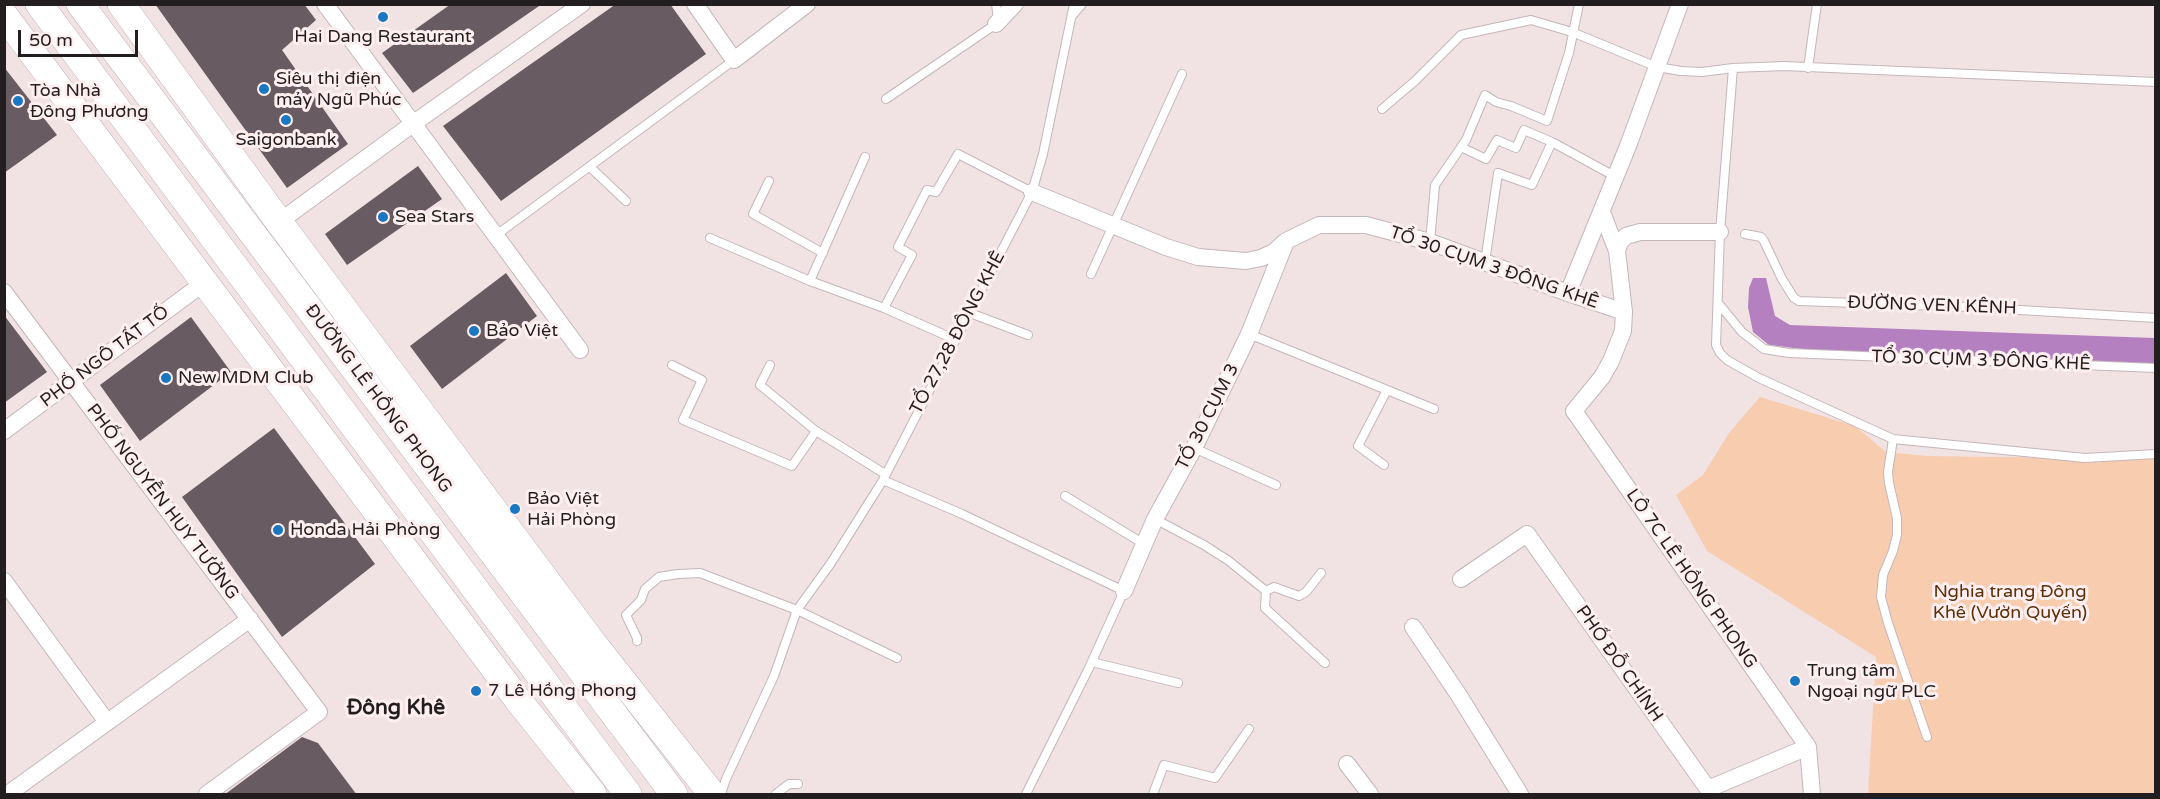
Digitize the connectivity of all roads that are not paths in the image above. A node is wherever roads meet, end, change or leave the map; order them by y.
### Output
1 (39, 4) edge
2 (80, 4) edge
3 (121, 4) edge
4 (325, 4) edge
5 (582, 4) edge
6 (695, 4) edge
7 (807, 4) edge
8 (996, 4) edge
9 (1015, 4) edge
10 (1074, 4) edge
11 (1082, 4) edge
12 (1580, 4) edge
13 (1680, 4) edge
14 (1817, 4) edge
15 (4, 15) edge
16 (1070, 19) junction
17 (996, 24) junction
18 (1572, 32) junction
19 (734, 60) junction
20 (1657, 67) junction
21 (1733, 68) junction
22 (1808, 68) junction
23 (1182, 74) dead end
24 (2156, 82) edge
25 (886, 99) dead end
26 (1382, 109) dead end
27 (414, 123) junction
28 (1552, 142) junction
29 (1461, 147) junction
30 (865, 158) dead end
31 (590, 167) junction
32 (1616, 177) junction
33 (769, 181) dead end
34 (1032, 192) junction
35 (626, 201) dead end
36 (1602, 212) junction
37 (279, 222) junction
38 (1113, 226) junction
39 (1720, 232) junction
40 (1746, 234) dead end
41 (495, 236) junction
42 (710, 238) dead end
43 (1286, 241) junction
44 (1430, 242) junction
45 (1617, 251) junction
46 (823, 253) junction
47 (1485, 262) junction
48 (1091, 274) dead end
49 (810, 281) junction
50 (205, 282) junction
51 (4, 292) edge
52 (1568, 293) junction
53 (1718, 303) junction
54 (884, 308) junction
55 (1624, 312) junction
56 (970, 313) junction
57 (2156, 318) edge
58 (1249, 334) junction
59 (1028, 335) dead end
60 (954, 339) junction
61 (580, 350) dead end
62 (672, 365) dead end
63 (770, 365) dead end
64 (2156, 368) edge
65 (72, 382) junction
66 (1387, 390) junction
67 (1434, 409) dead end
68 (4, 431) edge
69 (816, 431) junction
70 (1893, 439) junction
71 (1194, 448) junction
72 (2156, 454) edge
73 (1384, 465) dead end
74 (884, 477) junction
75 (1276, 485) dead end
76 (1065, 496) dead end
77 (1155, 519) junction
78 (1144, 544) junction
79 (1321, 573) dead end
80 (1461, 579) dead end
81 (4, 581) edge
82 (1124, 591) junction
83 (1266, 591) junction
84 (797, 610) junction
85 (250, 619) junction
86 (1413, 627) dead end
87 (637, 641) dead end
88 (897, 658) dead end
89 (1092, 662) junction
90 (1325, 663) dead end
91 (1178, 682) dead end
92 (107, 722) junction
93 (1249, 729) dead end
94 (1927, 737) dead end
95 (1808, 747) junction
96 (1347, 764) dead end
97 (798, 784) dead end
98 (4, 787) edge
99 (1708, 792) edge
100 (9, 794) edge
101 (207, 795) edge
102 (593, 795) edge
103 (628, 795) edge
104 (674, 795) edge
105 (712, 795) edge
106 (721, 795) edge
107 (776, 795) edge
108 (1026, 795) edge
109 (1153, 795) edge
110 (1370, 795) edge
111 (1520, 795) edge
112 (1812, 795) edge

1 - 103 main road, ĐƯỜNG LÊ HỒNG PHONG
2 - 104 main road, ĐƯỜNG LÊ HỒNG PHONG
3 - 37 main road, ĐƯỜNG LÊ HỒNG PHONG
4 - 27 street
5 - 27 street
6 - 19 street
7 - 19 street
8 - 17 lane
9 - 17 street
10 - 16 lane
11 - 16 lane
12 - 18 lane
13 - 20 street
14 - 22 lane
15 - 50 main road
16 - 34 lane
17 - 25 lane
18 - 20 lane
18 - 26 lane
18 - 29 lane
19 - 31 lane
20 - 21 lane
20 - 32 street
21 - 22 lane
21 - 39 lane
22 - 24 lane
23 - 38 lane
27 - 37 street
27 - 41 street
28 - 29 lane
28 - 32 lane
28 - 47 lane
29 - 44 lane
30 - 46 lane
31 - 35 lane
31 - 41 lane
32 - 36 street
33 - 46 lane
34 - 38 street, TỔ 30 CỤM 3 ĐÔNG KHÊ
34 - 54 lane
34 - 56 lane, TỔ 27,28 ĐÔNG KHÊ
36 - 45 street
36 - 52 street
37 - 105 main road, ĐƯỜNG LÊ HỒNG PHONG
38 - 43 street, TỔ 30 CỤM 3 ĐÔNG KHÊ
38 - 48 lane
39 - 45 street
39 - 53 lane
40 - 57 lane, ĐƯỜNG VEN KÊNH
41 - 61 street
42 - 49 lane
43 - 44 street, TỔ 30 CỤM 3 ĐÔNG KHÊ
43 - 58 street, TỔ 30 CỤM 3
44 - 47 street, TỔ 30 CỤM 3 ĐÔNG KHÊ
45 - 55 street
46 - 49 lane
47 - 52 street, TỔ 30 CỤM 3 ĐÔNG KHÊ
49 - 54 lane
50 - 65 street, PHỐ NGÔ TẤT TỐ
50 - 102 main road
51 - 65 street, PHỐ NGUYỄN HUY TƯỞNG
52 - 55 street, TỔ 30 CỤM 3 ĐÔNG KHÊ
53 - 64 lane, TỔ 30 CỤM 3 ĐÔNG KHÊ
53 - 70 lane
54 - 60 lane
55 - 95 street, LÔ 7C LÊ HỒNG PHONG
56 - 59 lane
56 - 60 lane, TỔ 27,28 ĐÔNG KHÊ
58 - 66 lane
58 - 71 street, TỔ 30 CỤM 3
60 - 74 lane, TỔ 27,28 ĐÔNG KHÊ
62 - 69 lane
63 - 69 lane
65 - 68 street, PHỐ NGÔ TẤT TỐ
65 - 85 street, PHỐ NGUYỄN HUY TƯỞNG
66 - 67 lane
66 - 73 lane
69 - 74 lane
70 - 72 lane
70 - 94 lane
71 - 75 lane
71 - 77 street, TỔ 30 CỤM 3
74 - 82 lane
74 - 84 lane, TỔ 27,28 ĐÔNG KHÊ
76 - 78 lane
77 - 78 street, TỔ 30 CỤM 3
77 - 83 lane
78 - 82 street, TỔ 30 CỤM 3
79 - 83 lane
80 - 99 street, PHỐ ĐỖ CHÍNH
81 - 92 street
82 - 89 lane, TỔ 30 CỤM 3
83 - 90 lane
84 - 87 lane
84 - 88 lane
84 - 106 lane, TỔ 27,28 ĐÔNG KHÊ
85 - 92 street
85 - 101 street, PHỐ NGUYỄN HUY TƯỞNG
86 - 111 street
89 - 91 lane
89 - 108 lane, TỔ 30 CỤM 3
92 - 100 street
93 - 109 lane
95 - 99 street
95 - 112 street
96 - 110 street
97 - 107 lane
98 - 100 lane

